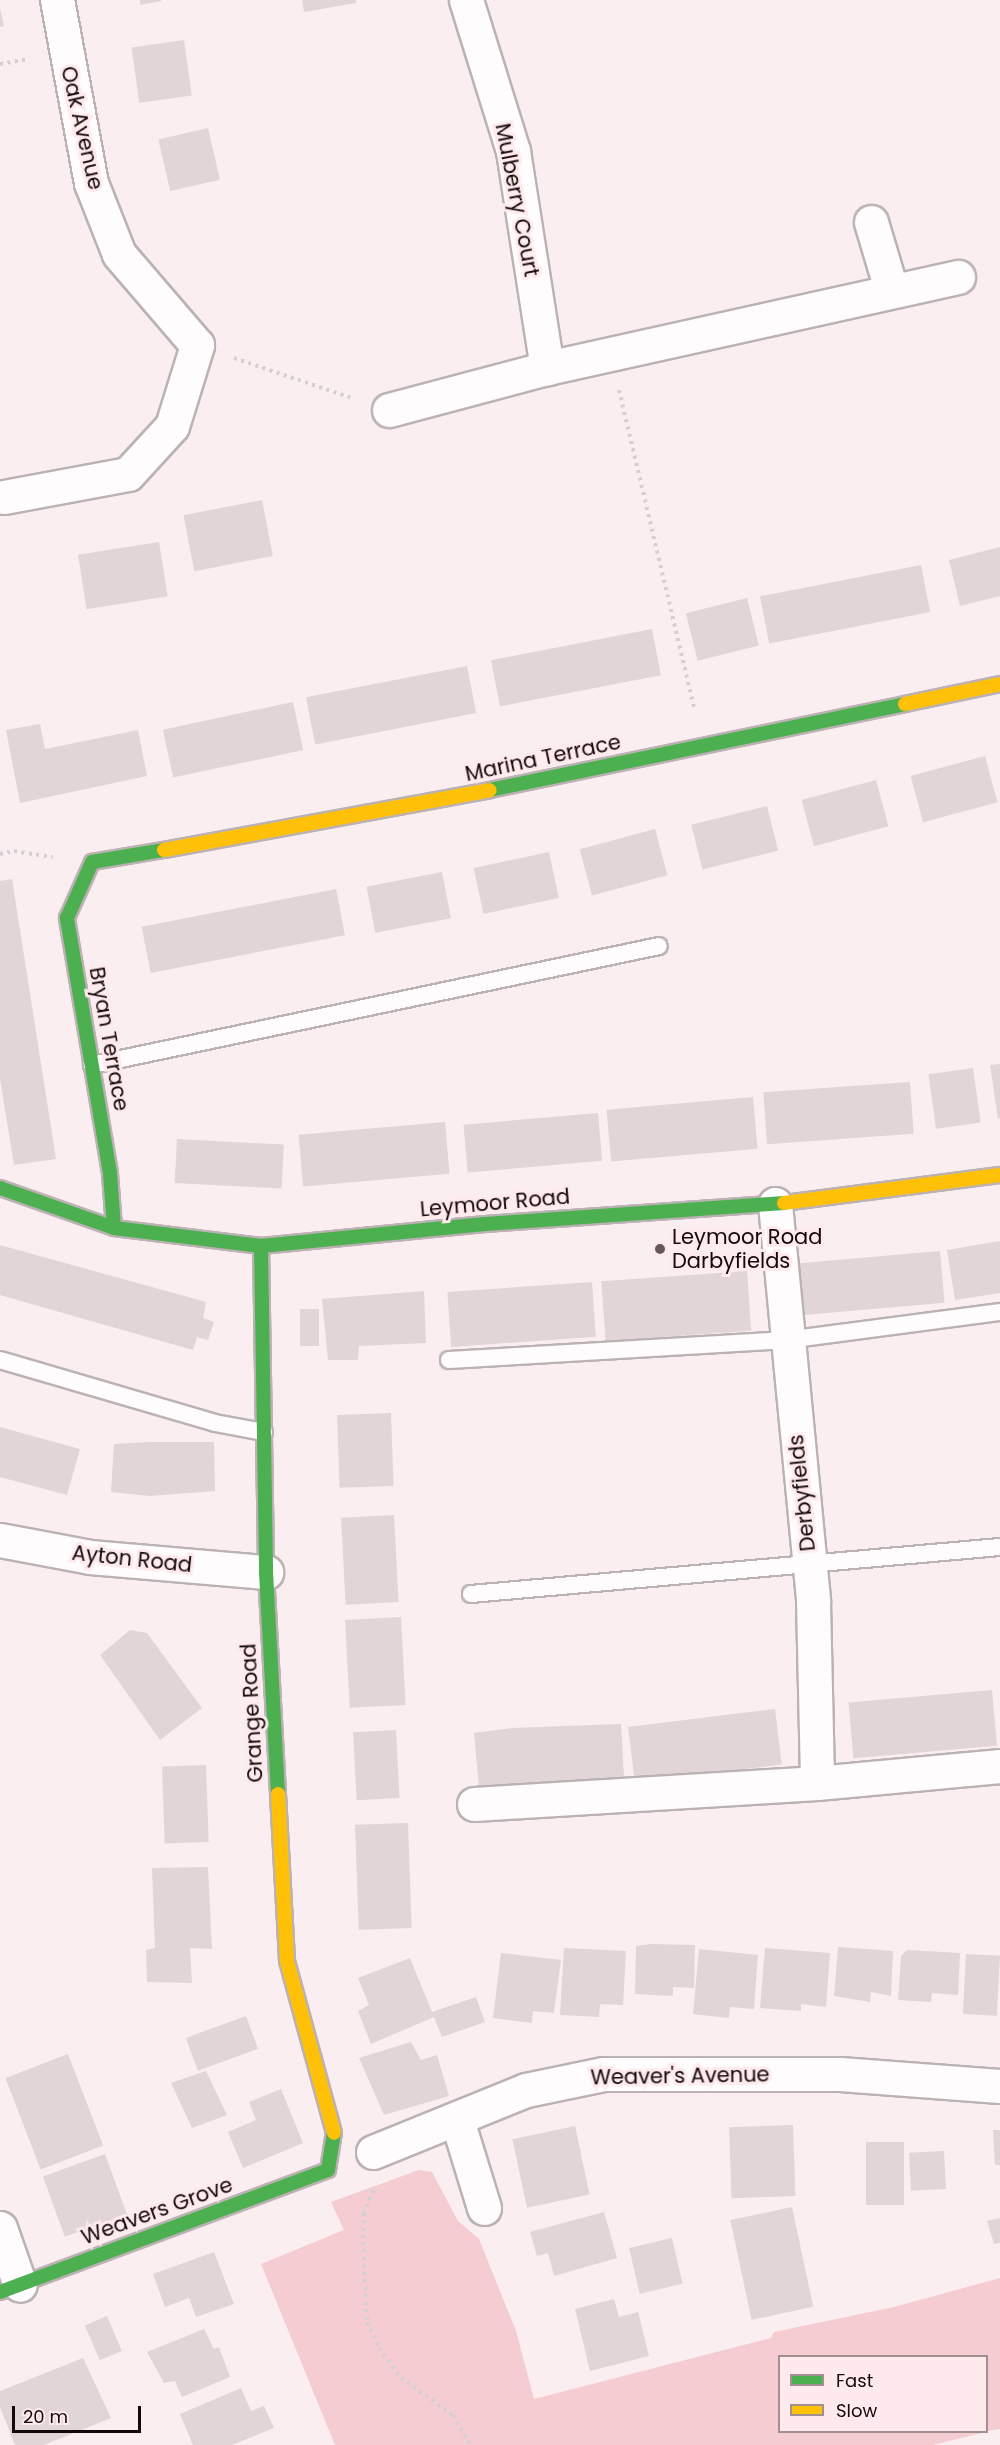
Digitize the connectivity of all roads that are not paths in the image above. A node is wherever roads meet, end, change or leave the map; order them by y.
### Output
1 (57, 0) edge
2 (466, 0) edge
3 (871, 222) dead end
4 (958, 277) dead end
5 (891, 289) junction
6 (547, 368) junction
7 (389, 410) road end
8 (4, 497) dead end
9 (1000, 684) edge
10 (92, 862) joint
11 (659, 946) dead end
12 (92, 1065) junction
13 (1000, 1175) edge
14 (0, 1188) edge
15 (774, 1204) junction
16 (114, 1228) junction
17 (261, 1246) junction
18 (1000, 1312) edge
19 (787, 1340) junction
20 (0, 1360) edge
21 (449, 1360) dead end
22 (264, 1432) junction
23 (0, 1540) edge
24 (1000, 1547) edge
25 (809, 1564) junction
26 (266, 1572) junction
27 (471, 1594) dead end
28 (1000, 1766) edge
29 (817, 1783) junction
30 (474, 1803) dead end
31 (1000, 2086) edge
32 (457, 2120) junction
33 (372, 2165) road end
34 (328, 2170) joint
35 (484, 2208) dead end
36 (0, 2228) edge
37 (10, 2288) edge

1 - 8 street, Oak Avenue
2 - 6 street, Mulberry Court
3 - 5 street
4 - 5 street
5 - 6 street
6 - 7 street
9 - 10 street, Marina Terrace
10 - 12 street, Bryan Terrace
11 - 12 lane
12 - 16 street, Bryan Terrace
13 - 15 street, Leymoor Road
14 - 16 street, Leymoor Road
15 - 17 street, Leymoor Road
15 - 19 street, Derbyfields
16 - 17 street, Leymoor Road
17 - 22 street, Grange Road
18 - 19 lane
19 - 21 lane
19 - 25 street, Derbyfields
20 - 22 lane
22 - 26 street, Grange Road
23 - 26 street, Ayton Road
24 - 25 lane
25 - 27 lane
25 - 29 street, Derbyfields
26 - 34 street, Grange Road
28 - 29 street
29 - 30 street
31 - 32 street, Weaver's Avenue
32 - 33 street, Weaver's Avenue
32 - 35 street
34 - 37 street, Weavers Grove
36 - 37 street

